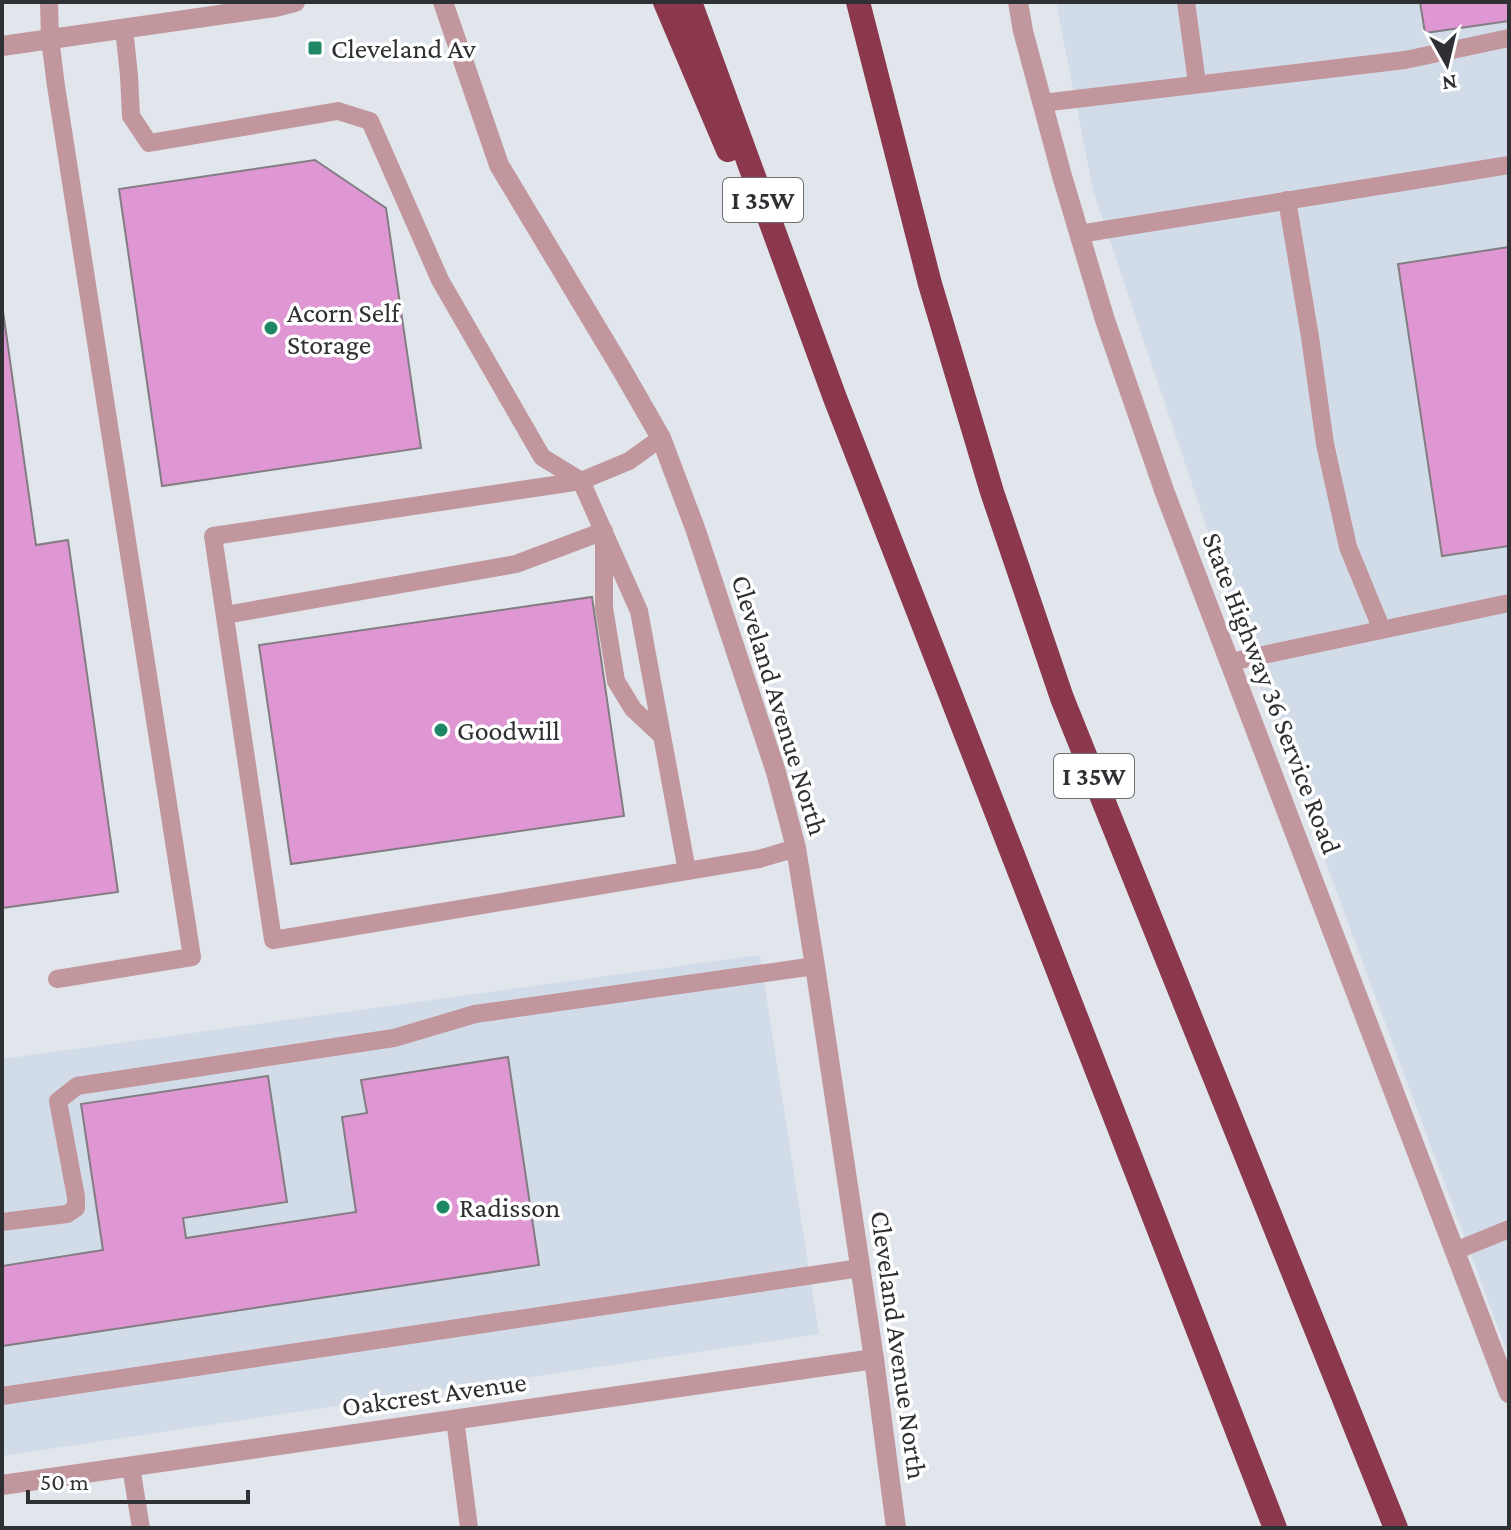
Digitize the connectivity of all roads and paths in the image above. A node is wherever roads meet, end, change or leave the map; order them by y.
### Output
1 (49, 2) edge
2 (295, 2) edge
3 (443, 2) edge
4 (665, 2) edge
5 (690, 2) edge
6 (858, 2) edge
7 (1018, 2) edge
8 (1186, 2) edge
9 (124, 29) junction
10 (1509, 38) edge
11 (50, 39) junction
12 (2, 46) edge
13 (1197, 83) junction
14 (1042, 103) junction
15 (1509, 165) edge
16 (1287, 200) junction
17 (1079, 234) junction
18 (835, 398) junction
19 (661, 438) junction
20 (581, 481) junction
21 (604, 531) junction
22 (1509, 603) edge
23 (225, 615) junction
24 (1382, 630) junction
25 (1230, 662) junction
26 (662, 736) junction
27 (796, 848) junction
28 (687, 871) junction
29 (815, 966) junction
30 (57, 979) dead end
31 (2, 1222) edge
32 (1509, 1229) edge
33 (1455, 1251) junction
34 (860, 1268) junction
35 (874, 1359) junction
36 (1509, 1393) edge
37 (2, 1396) edge
38 (455, 1419) junction
39 (131, 1467) junction
40 (2, 1485) edge
41 (141, 1528) edge
42 (469, 1528) edge
43 (896, 1528) edge
44 (1275, 1528) edge
45 (1396, 1528) edge

1 - 11 lane
2 - 9 street
3 - 19 street, Cleveland Avenue North
4 - 18 highway
5 - 18 highway, I 35W
6 - 45 highway, I 35W
7 - 14 street, State Highway 36 Service Road
8 - 13 lane
9 - 11 street
9 - 20 lane
10 - 13 lane
11 - 12 street
11 - 30 lane
13 - 14 lane
14 - 17 street, State Highway 36 Service Road
15 - 16 lane
16 - 17 lane
16 - 24 lane
17 - 25 street, State Highway 36 Service Road
18 - 44 highway, I 35W
19 - 20 lane
19 - 27 street, Cleveland Avenue North
20 - 21 lane
20 - 23 lane
21 - 23 lane
21 - 26 lane
21 - 26 lane
22 - 24 lane
23 - 28 lane
24 - 25 lane
25 - 33 street, State Highway 36 Service Road
26 - 28 lane
27 - 28 lane
27 - 29 street, Cleveland Avenue North
29 - 31 lane
29 - 34 street, Cleveland Avenue North
32 - 33 lane
33 - 36 street, State Highway 36 Service Road
34 - 35 street, Cleveland Avenue North
34 - 37 lane
35 - 38 street, Oakcrest Avenue
35 - 43 street, Cleveland Avenue North
38 - 39 street, Oakcrest Avenue
38 - 42 lane
39 - 40 street, Oakcrest Avenue
39 - 41 lane

